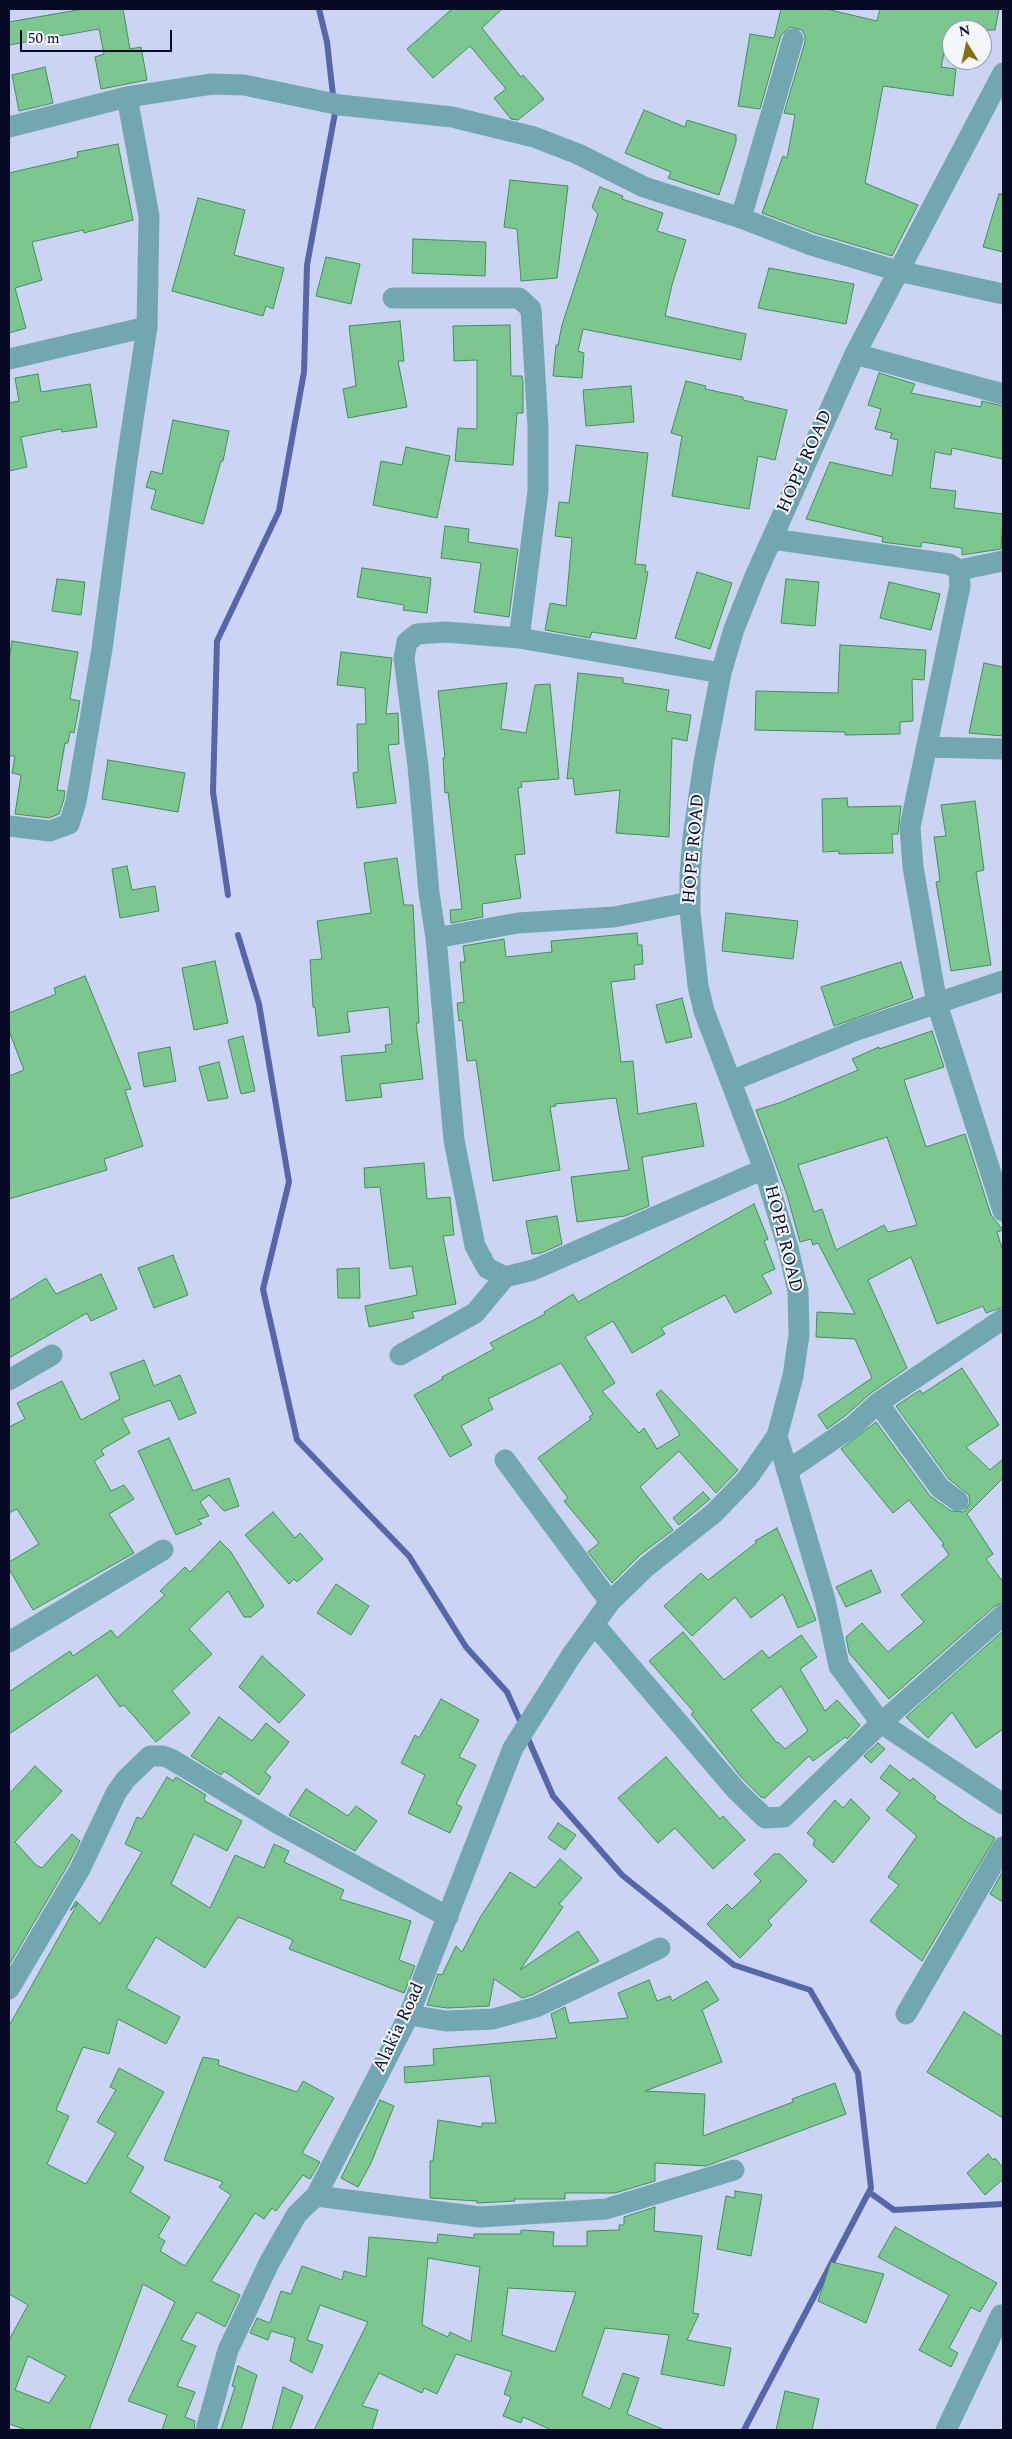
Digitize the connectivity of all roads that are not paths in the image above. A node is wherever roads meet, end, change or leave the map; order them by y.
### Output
1 (793, 39) dead end
2 (1003, 73) edge
3 (127, 97) junction
4 (9, 127) edge
5 (740, 218) junction
6 (898, 271) junction
7 (1003, 294) edge
8 (393, 298) dead end
9 (147, 327) junction
10 (855, 354) junction
11 (9, 359) edge
12 (1003, 394) edge
13 (772, 538) junction
14 (1003, 561) edge
15 (959, 570) junction
16 (519, 638) junction
17 (721, 673) junction
18 (927, 747) junction
19 (1003, 749) edge
20 (9, 826) edge
21 (690, 902) junction
22 (436, 938) junction
23 (1003, 981) edge
24 (937, 1004) junction
25 (731, 1081) junction
26 (764, 1169) junction
27 (1003, 1211) edge
28 (504, 1277) junction
29 (1003, 1319) edge
30 (52, 1355) dead end
31 (400, 1355) dead end
32 (9, 1380) edge
33 (878, 1403) junction
34 (777, 1436) junction
35 (505, 1460) dead end
36 (787, 1471) junction
37 (958, 1501) dead end
38 (163, 1550) dead end
39 (610, 1602) junction
40 (1003, 1615) edge
41 (594, 1624) junction
42 (9, 1642) edge
43 (881, 1723) junction
44 (1003, 1804) edge
45 (1003, 1848) edge
46 (448, 1917) junction
47 (660, 1948) dead end
48 (9, 1989) edge
49 (906, 2014) dead end
50 (409, 2015) junction
51 (734, 2170) dead end
52 (316, 2196) junction
53 (1002, 2315) dead end
54 (206, 2430) edge
55 (946, 2430) edge

1 - 5 street
2 - 6 street, HOPE ROAD
3 - 4 street
3 - 5 street
3 - 9 street
5 - 6 street
6 - 7 street
6 - 10 street, HOPE ROAD
8 - 16 street
9 - 11 street
9 - 20 street
10 - 12 street
10 - 13 street, HOPE ROAD
13 - 15 street
13 - 17 street, HOPE ROAD
14 - 15 street
15 - 18 street
16 - 17 street
16 - 22 street
17 - 21 street, HOPE ROAD
18 - 19 street
18 - 24 street
21 - 22 street
21 - 25 street, HOPE ROAD
22 - 28 street
23 - 24 street
24 - 25 street
24 - 27 street
25 - 26 street, HOPE ROAD
26 - 28 street
26 - 34 street, HOPE ROAD
28 - 31 street
29 - 33 street
30 - 32 street
33 - 36 street
33 - 37 street
34 - 36 street
34 - 39 street, HOPE ROAD
35 - 39 street
36 - 43 street
38 - 42 street
39 - 41 street, HOPE ROAD
40 - 43 street
41 - 43 street
41 - 46 street, Alakia Road
43 - 44 street
45 - 49 street
46 - 48 street
46 - 50 street, Alakia Road
47 - 50 street
50 - 52 street, Alakia Road
51 - 52 street
52 - 54 street, Alakia Road
53 - 55 street

